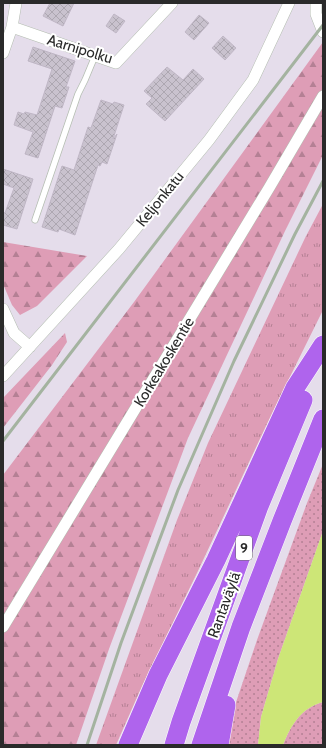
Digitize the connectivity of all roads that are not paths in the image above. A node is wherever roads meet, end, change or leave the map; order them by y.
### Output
1 (16, 3) edge
2 (172, 3) edge
3 (289, 3) edge
4 (316, 3) edge
5 (12, 27) junction
6 (323, 32) edge
7 (3, 53) edge
8 (95, 56) junction
9 (323, 96) edge
10 (35, 220) dead end
11 (3, 309) edge
12 (323, 346) edge
13 (30, 348) junction
14 (323, 355) edge
15 (3, 376) edge
16 (323, 419) edge
17 (3, 627) edge
18 (241, 627) junction
19 (128, 745) edge
20 (174, 745) edge
21 (201, 745) edge
22 (219, 745) edge

1 - 5 street
2 - 8 street, Aarnipolku
3 - 13 street, Keljonkatu
4 - 6 street
5 - 7 street
5 - 8 street, Aarnipolku
8 - 10 lane
9 - 17 street, Korkeakoskentie
11 - 13 street
12 - 19 highway
13 - 15 street, Keljonkatu
14 - 20 highway, Rantaväylä / 9
16 - 18 highway, Rantaväylä / 9
18 - 21 highway, Rantaväylä / 9
18 - 22 highway

